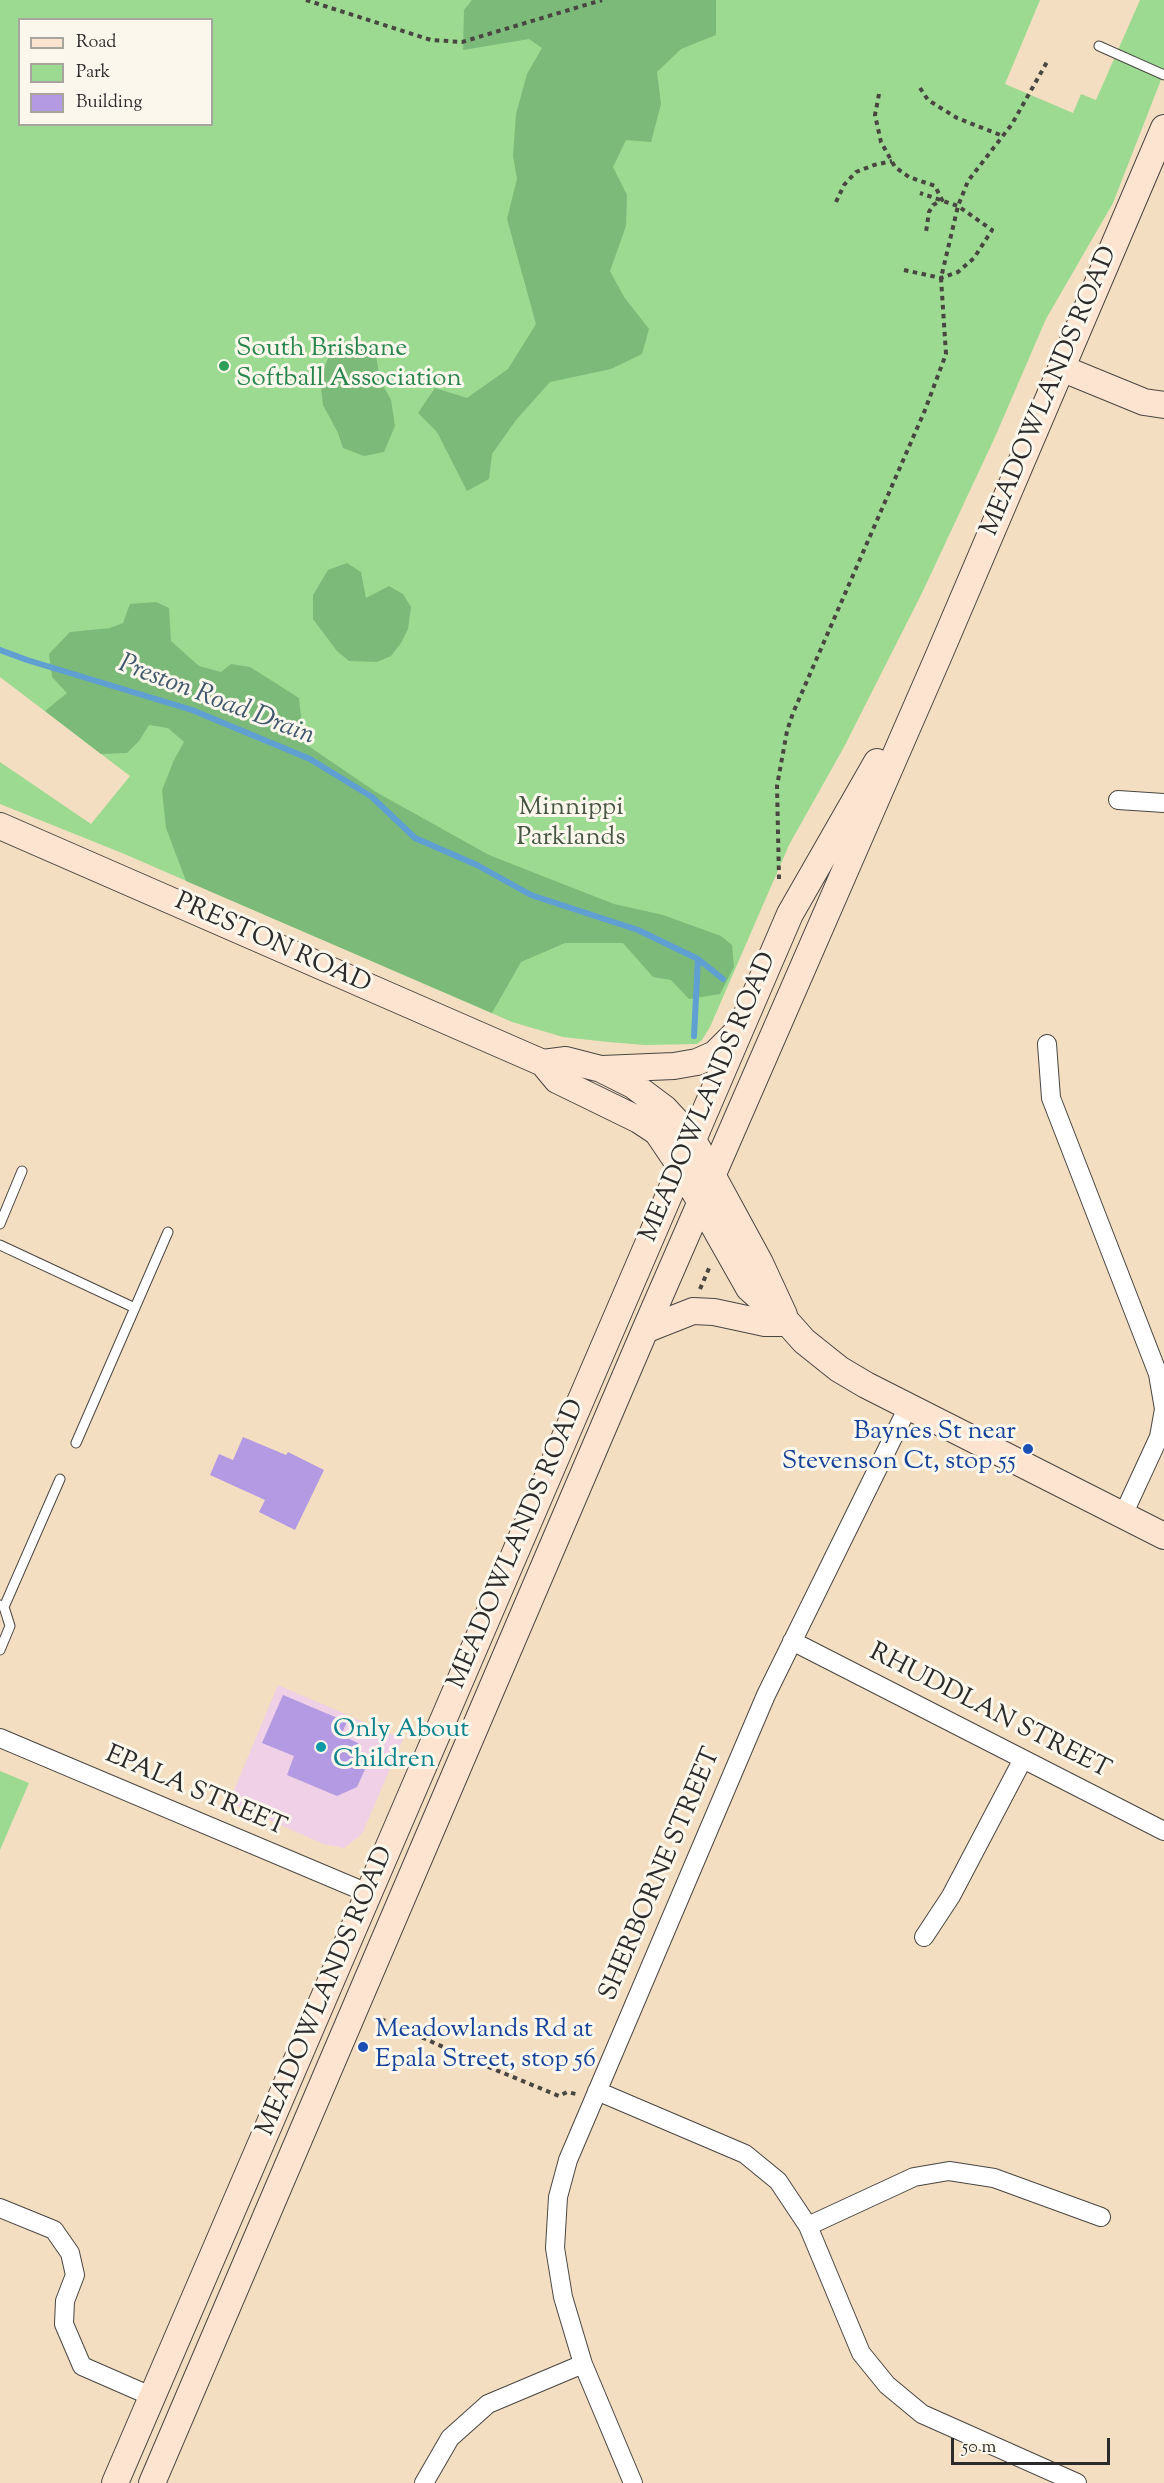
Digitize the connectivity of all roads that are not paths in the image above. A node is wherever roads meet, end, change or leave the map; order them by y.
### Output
1 (1099, 46) dead end
2 (1164, 75) edge
3 (1164, 128) edge
4 (1061, 368) junction
5 (1164, 405) edge
6 (939, 655) junction
7 (1118, 800) dead end
8 (1164, 803) edge
9 (0, 826) edge
10 (740, 1029) junction
11 (1047, 1044) dead end
12 (543, 1063) junction
13 (601, 1069) junction
14 (692, 1138) junction
15 (680, 1166) junction
16 (22, 1171) dead end
17 (712, 1176) junction
18 (700, 1203) junction
19 (0, 1224) edge
20 (168, 1232) dead end
21 (0, 1245) edge
22 (135, 1308) junction
23 (788, 1323) junction
24 (645, 1330) junction
25 (909, 1405) junction
26 (76, 1443) dead end
27 (60, 1479) dead end
28 (1122, 1515) junction
29 (1164, 1536) edge
30 (2, 1606) edge
31 (792, 1641) junction
32 (0, 1650) edge
33 (0, 1738) edge
34 (1023, 1759) junction
35 (1164, 1830) edge
36 (370, 1894) junction
37 (924, 1937) dead end
38 (596, 2095) junction
39 (0, 2208) edge
40 (1101, 2217) dead end
41 (808, 2226) junction
42 (583, 2364) junction
43 (153, 2397) junction
44 (115, 2483) edge
45 (152, 2483) edge
46 (424, 2483) edge
47 (633, 2483) edge
48 (1077, 2483) edge

1 - 2 lane
3 - 4 main road, MEADOWLANDS ROAD
4 - 5 main road
4 - 6 main road, MEADOWLANDS ROAD
6 - 10 main road, MEADOWLANDS ROAD
6 - 17 main road, MEADOWLANDS ROAD
7 - 8 street
9 - 12 main road, PRESTON ROAD
10 - 13 main road
10 - 14 main road, MEADOWLANDS ROAD
11 - 28 street
12 - 13 main road, PRESTON ROAD
12 - 15 main road, PRESTON ROAD
13 - 14 main road, PRESTON ROAD
14 - 15 main road, MEADOWLANDS ROAD
14 - 17 main road, PRESTON ROAD
15 - 18 main road, PRESTON ROAD
15 - 36 main road, MEADOWLANDS ROAD
16 - 19 lane
17 - 18 main road, MEADOWLANDS ROAD
17 - 23 main road, PRESTON ROAD
18 - 23 main road, PRESTON ROAD
18 - 24 main road, MEADOWLANDS ROAD
20 - 22 lane
21 - 22 lane
22 - 26 lane
23 - 24 main road
23 - 25 main road
24 - 45 main road, MEADOWLANDS ROAD
25 - 28 main road
25 - 31 street, SHERBORNE STREET
27 - 30 lane
28 - 29 main road
30 - 32 lane
31 - 34 street, RHUDDLAN STREET
31 - 38 street, SHERBORNE STREET
33 - 36 street, EPALA STREET
34 - 35 street, RHUDDLAN STREET
34 - 37 street
36 - 43 main road, MEADOWLANDS ROAD
38 - 41 street
38 - 42 street, SHERBORNE STREET
39 - 43 street
40 - 41 street
41 - 48 street
42 - 46 street
42 - 47 street, SHERBORNE STREET
43 - 44 main road, MEADOWLANDS ROAD

